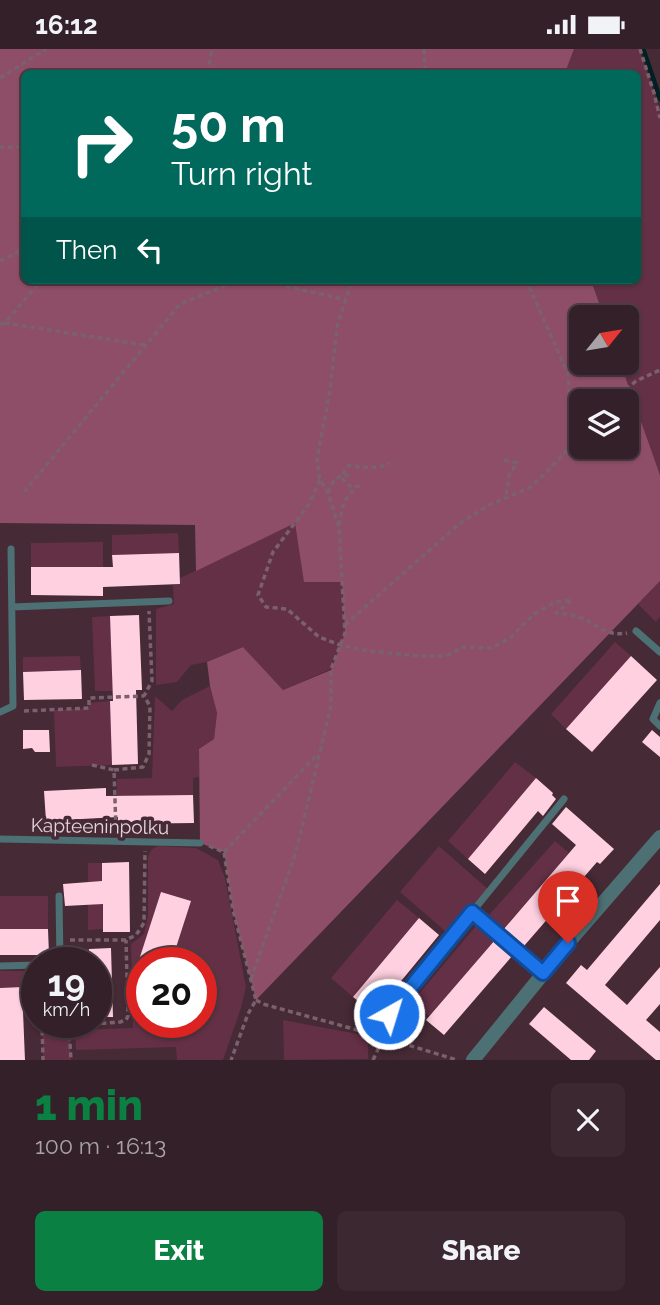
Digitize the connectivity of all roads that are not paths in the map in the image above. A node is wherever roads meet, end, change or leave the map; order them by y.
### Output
1 (11, 549) dead end
2 (169, 601) dead end
3 (12, 607) junction
4 (636, 631) road end
5 (660, 652) edge
6 (660, 703) edge
7 (0, 712) edge
8 (660, 726) edge
9 (564, 799) dead end
10 (660, 837) edge
11 (0, 839) edge
12 (200, 843) road end
13 (59, 896) dead end
14 (472, 912) junction
15 (60, 947) edge
16 (0, 965) edge
17 (21, 965) edge
18 (543, 973) junction
19 (373, 1034) road end
20 (473, 1060) edge

1 - 3 lane
2 - 3 lane
3 - 7 lane
4 - 5 lane
6 - 8 lane
9 - 14 lane
10 - 18 street
11 - 12 lane, Kapteeninpolku
13 - 15 lane
14 - 18 lane
14 - 19 lane
16 - 17 lane
18 - 20 street

